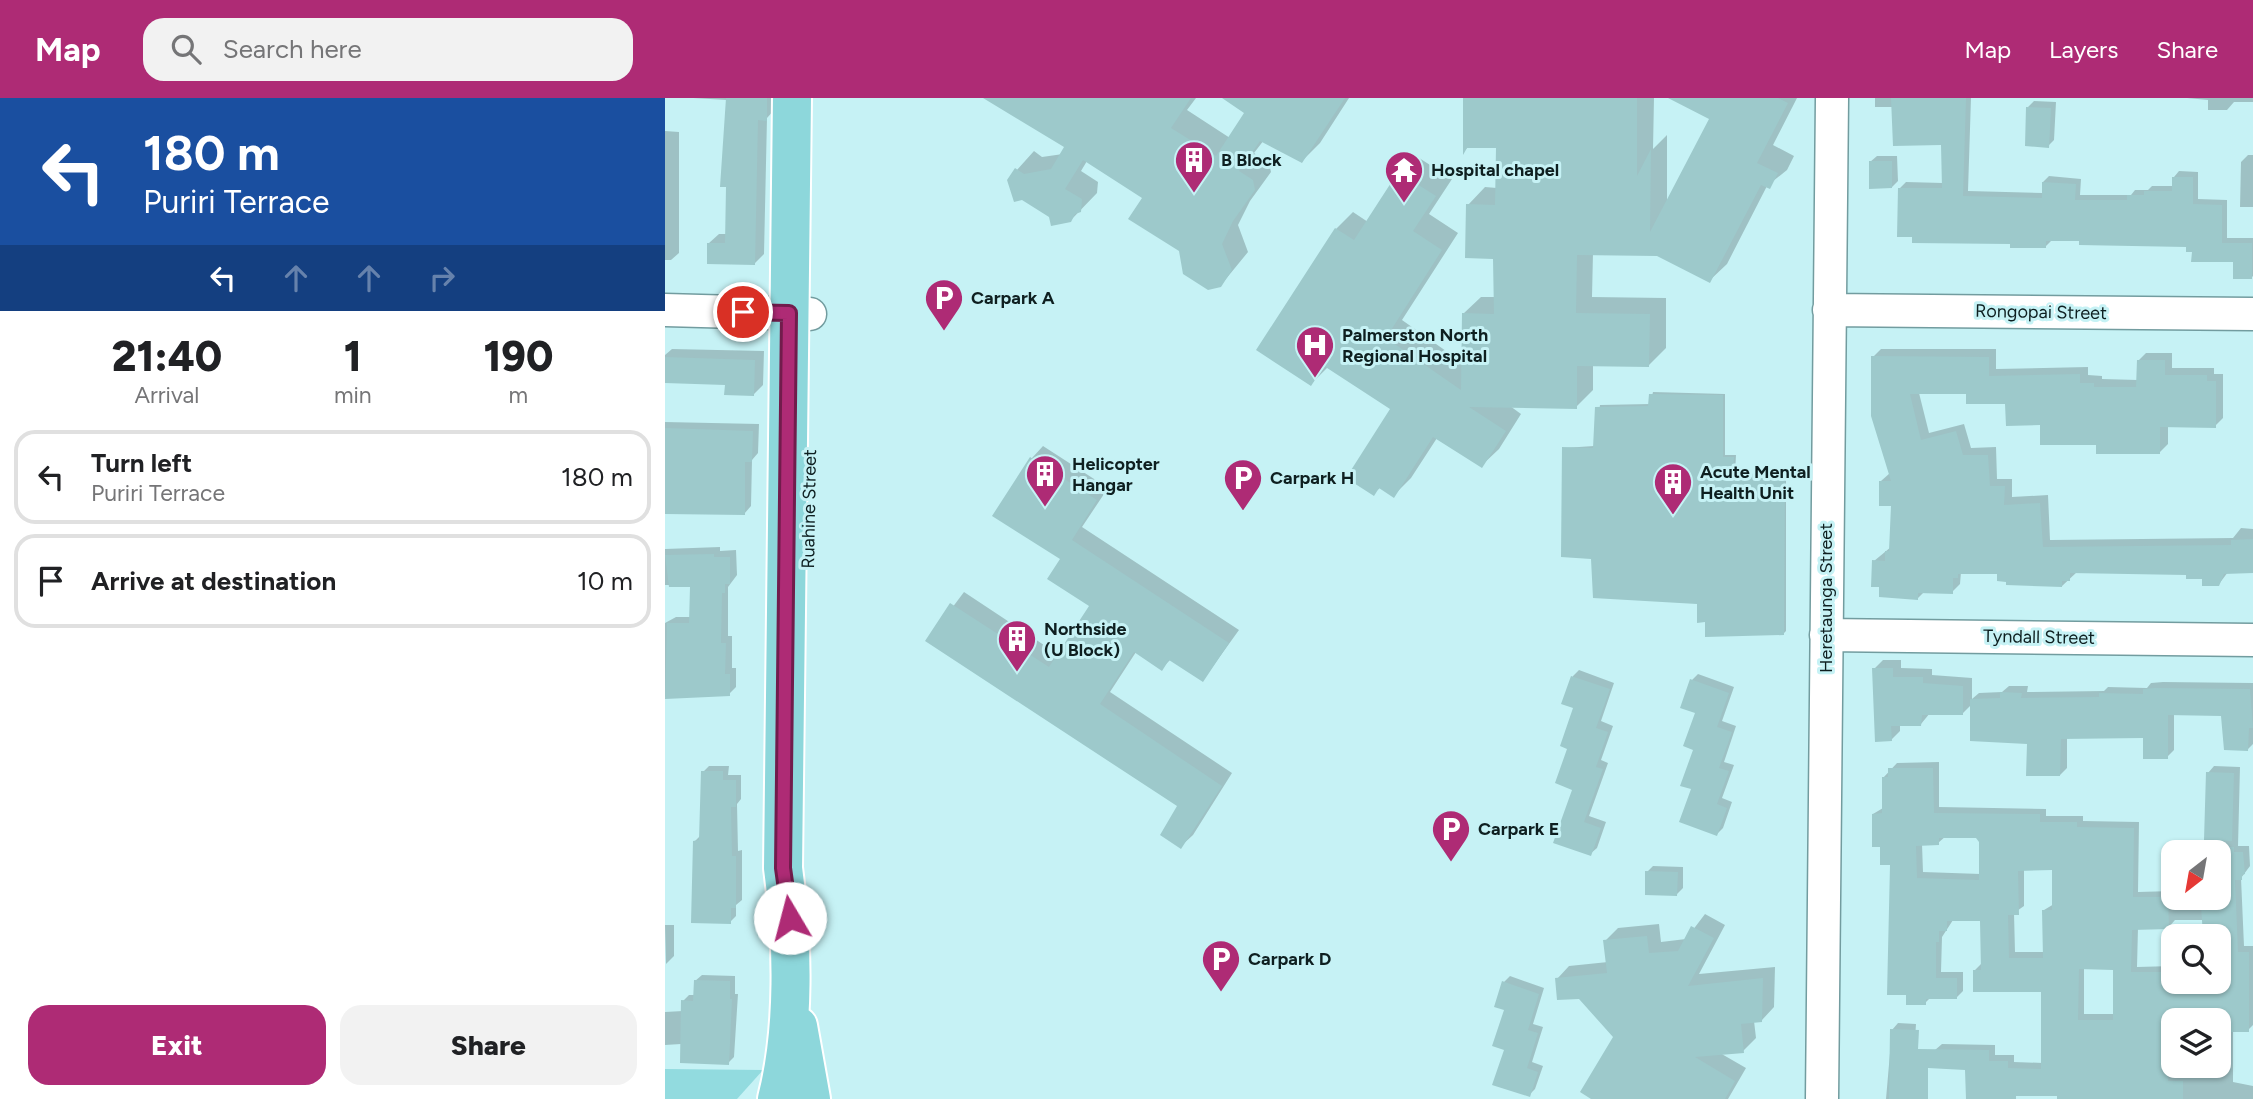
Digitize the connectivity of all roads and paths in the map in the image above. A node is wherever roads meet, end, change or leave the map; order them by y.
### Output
1 (792, 98) edge
2 (813, 98) edge
3 (1832, 98) edge
4 (665, 310) edge
5 (1829, 310) junction
6 (800, 314) junction
7 (2253, 314) edge
8 (1826, 635) junction
9 (2253, 640) edge
10 (789, 979) junction
11 (774, 1092) edge
12 (811, 1099) edge
13 (1822, 1099) edge

1 - 6 main road, Ruahine Street
2 - 6 main road, Ruahine Street
3 - 5 street, Heretaunga Street
4 - 6 street
5 - 7 street, Rongopai Street
5 - 8 street, Heretaunga Street
6 - 10 main road, Ruahine Street
8 - 9 street, Tyndall Street
8 - 13 street, Heretaunga Street
10 - 11 main road, Ruahine Street
10 - 12 main road

